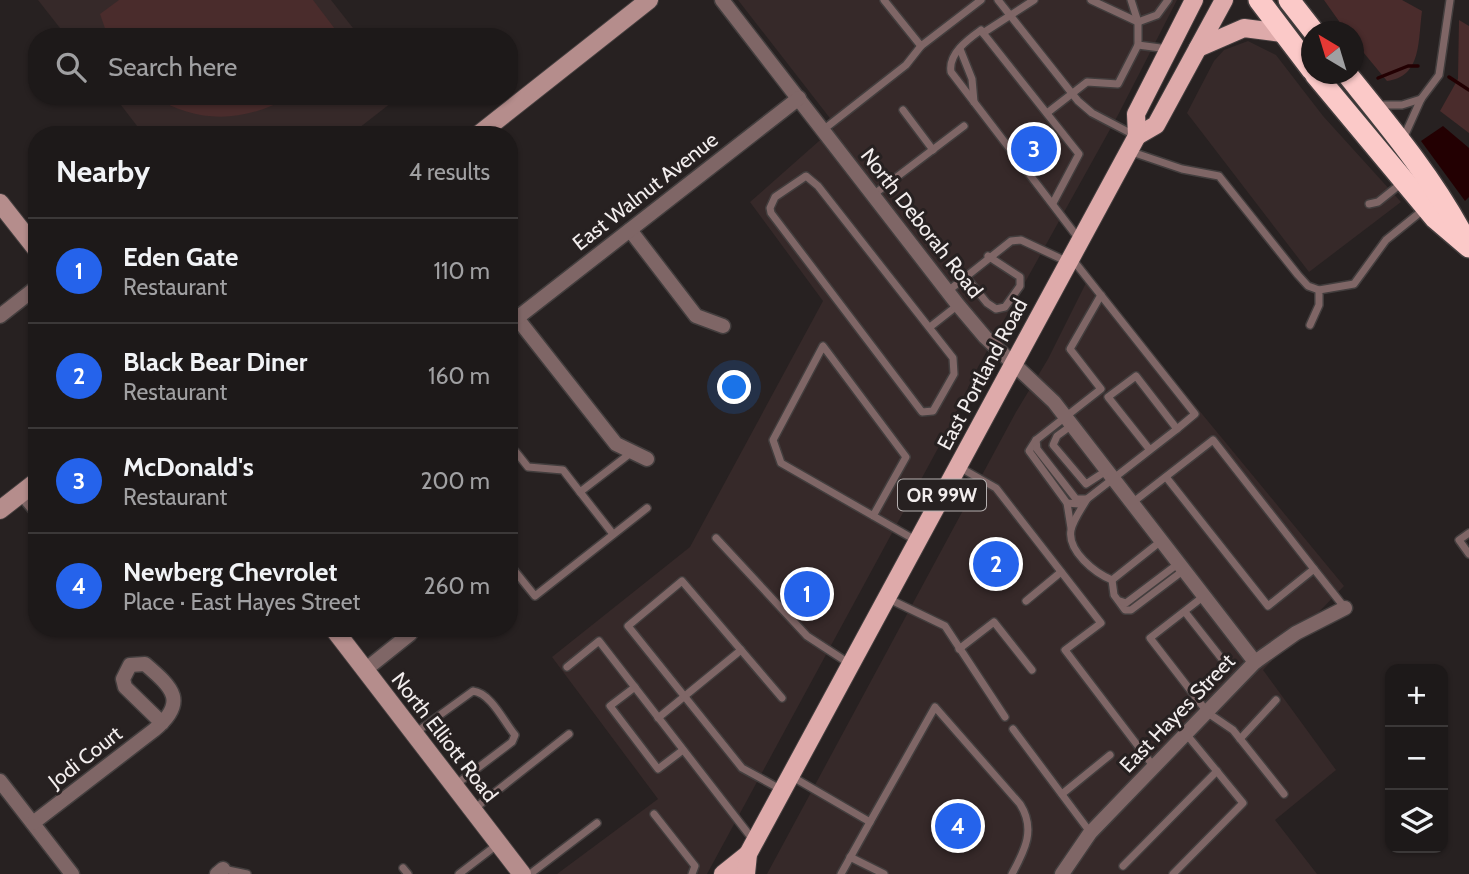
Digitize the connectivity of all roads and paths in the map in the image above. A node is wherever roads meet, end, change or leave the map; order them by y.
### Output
1 (649, 0) edge
2 (722, 0) edge
3 (884, 0) edge
4 (981, 0) edge
5 (998, 0) edge
6 (1034, 0) edge
7 (1091, 0) edge
8 (1131, 0) edge
9 (1168, 0) edge
10 (1194, 0) edge
11 (1224, 0) edge
12 (1259, 0) edge
13 (1289, 0) edge
14 (1450, 0) edge
15 (1010, 15) junction
16 (1305, 21) edge
17 (1138, 22) junction
18 (983, 33) junction
19 (1282, 33) junction
20 (1138, 45) junction
21 (921, 46) junction
22 (1198, 48) junction
23 (1169, 49) junction
24 (960, 50) junction
25 (1301, 57) edge
26 (1323, 84) edge
27 (1355, 84) edge
28 (1072, 94) junction
29 (799, 98) junction
30 (1421, 99) junction
31 (518, 103) edge
32 (974, 103) junction
33 (516, 105) edge
34 (1372, 105) junction
35 (903, 110) dead end
36 (1047, 113) junction
37 (489, 126) edge
38 (964, 127) dead end
39 (823, 130) junction
40 (1402, 142) junction
41 (1133, 144) junction
42 (933, 150) junction
43 (1405, 180) junction
44 (873, 195) junction
45 (0, 203) edge
46 (1054, 203) junction
47 (1369, 204) dead end
48 (1437, 208) junction
49 (630, 230) junction
50 (28, 239) edge
51 (1080, 240) junction
52 (1469, 247) edge
53 (988, 256) junction
54 (1069, 260) junction
55 (965, 276) junction
56 (1320, 290) junction
57 (948, 291) junction
58 (28, 294) edge
59 (1101, 295) junction
60 (958, 305) junction
61 (518, 309) edge
62 (0, 316) edge
63 (518, 319) edge
64 (1310, 325) dead end
65 (723, 326) dead end
66 (930, 327) junction
67 (1014, 363) junction
68 (1101, 389) junction
69 (1108, 397) junction
70 (1069, 421) junction
71 (1177, 429) junction
72 (1036, 440) junction
73 (1150, 450) junction
74 (632, 452) junction
75 (518, 454) edge
76 (647, 459) dead end
77 (958, 467) junction
78 (1110, 474) junction
79 (1166, 477) junction
80 (28, 488) edge
81 (22, 492) junction
82 (580, 492) junction
83 (1087, 499) junction
84 (28, 500) edge
85 (1067, 503) junction
86 (1132, 503) junction
87 (647, 508) dead end
88 (0, 510) edge
89 (873, 516) junction
90 (1071, 528) junction
91 (1469, 533) edge
92 (613, 534) junction
93 (716, 538) dead end
94 (917, 541) junction
95 (1161, 541) junction
96 (1469, 554) edge
97 (1181, 567) junction
98 (1314, 569) junction
99 (1061, 572) junction
100 (518, 575) edge
101 (1112, 580) junction
102 (1204, 596) junction
103 (886, 598) junction
104 (1026, 601) dead end
105 (1345, 608) joint
106 (1185, 612) junction
107 (340, 637) edge
108 (406, 637) edge
109 (958, 649) junction
110 (741, 650) junction
111 (1222, 659) dead end
112 (1255, 662) junction
113 (851, 664) junction
114 (567, 667) dead end
115 (365, 670) junction
116 (1032, 670) dead end
117 (635, 687) junction
118 (684, 696) junction
119 (782, 698) dead end
120 (1276, 699) dead end
121 (1208, 713) junction
122 (1005, 717) dead end
123 (658, 718) junction
124 (162, 723) dead end
125 (1013, 729) dead end
126 (414, 734) junction
127 (569, 734) dead end
128 (1187, 735) junction
129 (1240, 739) junction
130 (683, 750) junction
131 (1110, 755) dead end
132 (1155, 767) junction
133 (1217, 771) junction
134 (0, 781) edge
135 (786, 783) junction
136 (454, 786) junction
137 (1062, 794) junction
138 (1284, 794) dead end
139 (473, 810) junction
140 (654, 814) dead end
141 (870, 822) junction
142 (33, 823) junction
143 (597, 823) dead end
144 (1090, 832) junction
145 (499, 843) junction
146 (751, 848) junction
147 (850, 857) junction
148 (1123, 866) dead end
149 (220, 872) edge
150 (72, 874) edge
151 (247, 874) edge
152 (458, 874) edge
153 (522, 874) edge
154 (530, 874) edge
155 (692, 874) edge
156 (723, 874) edge
157 (747, 874) edge
158 (841, 874) edge
159 (884, 874) edge
160 (1012, 874) edge
161 (1062, 874) edge
162 (1173, 874) edge

1 - 31 street
2 - 29 street, North Deborah Road
3 - 21 lane
4 - 21 lane
5 - 15 lane
6 - 15 lane
7 - 17 lane
8 - 17 lane
9 - 17 lane
10 - 23 main road, East Portland Road / OR 99W
11 - 22 main road, East Portland Road / OR 99W
12 - 19 highway
13 - 16 highway
14 - 30 lane
15 - 18 lane
15 - 28 lane
17 - 20 lane
18 - 24 lane
18 - 36 lane
19 - 22 main road
19 - 25 highway
20 - 23 lane
20 - 28 lane
21 - 39 lane
22 - 41 main road, East Portland Road / OR 99W
23 - 41 main road, East Portland Road / OR 99W
24 - 32 lane
24 - 32 lane
26 - 43 highway
27 - 34 highway
28 - 36 lane
28 - 41 lane
29 - 39 street, North Deborah Road
29 - 49 street, East Walnut Avenue
30 - 34 lane
30 - 40 lane
32 - 46 lane
33 - 37 street
34 - 40 highway
35 - 42 lane
36 - 46 lane
38 - 42 lane
39 - 44 street, North Deborah Road
40 - 48 highway
41 - 51 main road, East Portland Road / OR 99W
41 - 56 lane
42 - 44 lane
43 - 47 lane
43 - 48 highway
44 - 57 street, North Deborah Road
45 - 50 street
46 - 51 lane
48 - 52 highway
48 - 56 lane
49 - 61 street, East Walnut Avenue
49 - 65 street
51 - 54 main road, East Portland Road / OR 99W
53 - 54 lane
53 - 55 lane
53 - 55 lane
54 - 59 lane
54 - 67 main road, East Portland Road / OR 99W
55 - 57 lane
56 - 64 lane
57 - 60 street, North Deborah Road
58 - 62 street
59 - 68 lane
59 - 71 lane
60 - 66 lane
60 - 67 street, North Deborah Road
63 - 74 street
66 - 66 lane
67 - 70 street, North Deborah Road
67 - 77 main road, East Portland Road / OR 99W
68 - 69 lane
68 - 70 lane
69 - 71 lane
69 - 73 lane
70 - 72 lane
70 - 78 street, North Deborah Road
70 - 78 lane
71 - 73 lane
72 - 83 lane
72 - 85 lane
73 - 78 lane
74 - 76 street
74 - 82 lane
75 - 82 lane
77 - 94 main road, East Portland Road / OR 99W
77 - 99 lane
78 - 83 lane
78 - 86 street, North Deborah Road
79 - 86 lane
79 - 98 lane
79 - 98 lane
80 - 81 street
81 - 84 street
81 - 88 street
82 - 92 lane
83 - 85 lane
83 - 90 lane
85 - 90 lane
86 - 95 street, North Deborah Road
87 - 92 lane
89 - 89 lane
89 - 94 lane
90 - 101 lane
91 - 96 lane
92 - 100 lane
93 - 113 lane
94 - 103 main road, East Portland Road / OR 99W
95 - 97 street, North Deborah Road
95 - 101 lane
97 - 101 lane
97 - 102 street, North Deborah Road
98 - 105 lane
99 - 104 lane
99 - 132 lane
102 - 106 lane
102 - 112 street, North Deborah Road
103 - 109 lane
103 - 113 main road, East Portland Road / OR 99W
105 - 112 street, East Hayes Street
106 - 111 lane
106 - 121 lane
107 - 115 street, North Elliott Road
108 - 115 street
109 - 116 lane
109 - 122 lane
110 - 118 lane
110 - 118 lane
110 - 119 lane
112 - 121 street, East Hayes Street
113 - 135 main road, East Portland Road / OR 99W
114 - 117 lane
115 - 126 street, North Elliott Road
117 - 123 lane
117 - 130 lane
118 - 123 lane
118 - 135 lane
120 - 129 lane
121 - 128 street, East Hayes Street
121 - 129 lane
123 - 130 lane
124 - 142 street, Jodi Court
125 - 137 lane
126 - 136 street, North Elliott Road
126 - 136 lane
127 - 139 lane
128 - 132 street, East Hayes Street
128 - 133 lane
129 - 138 lane
130 - 146 lane
131 - 137 lane
132 - 144 street, East Hayes Street
133 - 148 lane
133 - 162 lane
134 - 142 street
135 - 141 lane
135 - 146 main road, East Portland Road / OR 99W
136 - 139 street, North Elliott Road
137 - 144 lane
139 - 145 street, North Elliott Road
140 - 155 lane
141 - 147 lane
141 - 160 lane
142 - 150 street
143 - 154 lane
144 - 161 street, East Hayes Street
145 - 152 lane
145 - 153 street, North Elliott Road
146 - 156 main road, East Portland Road / OR 99W
146 - 157 main road, East Portland Road / OR 99W
147 - 158 lane
147 - 159 lane
149 - 151 lane

